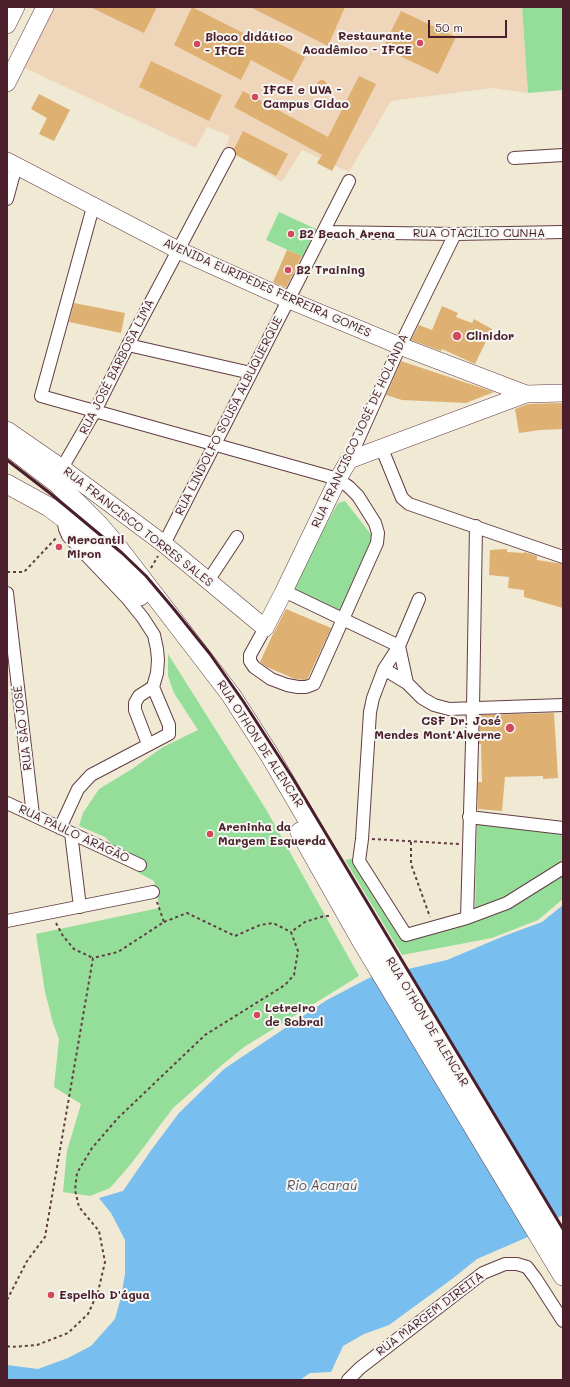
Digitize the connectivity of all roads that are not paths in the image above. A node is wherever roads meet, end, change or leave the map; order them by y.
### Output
1 (16, 7) edge
2 (45, 7) edge
3 (7, 25) edge
4 (7, 83) edge
5 (229, 154) dead end
6 (563, 155) edge
7 (514, 158) dead end
8 (12, 163) edge
9 (349, 182) dead end
10 (7, 199) edge
11 (94, 207) junction
12 (324, 232) junction
13 (563, 232) edge
14 (455, 234) junction
15 (178, 250) junction
16 (289, 300) junction
17 (128, 345) junction
18 (400, 346) junction
19 (250, 373) junction
20 (563, 393) edge
21 (526, 394) junction
22 (95, 411) junction
23 (7, 430) edge
24 (7, 445) edge
25 (214, 445) junction
26 (382, 448) junction
27 (349, 460) junction
28 (60, 476) junction
29 (338, 479) junction
30 (7, 484) edge
31 (64, 523) junction
32 (476, 526) junction
33 (237, 537) dead end
34 (164, 544) junction
35 (563, 558) edge
36 (208, 581) junction
37 (284, 591) junction
38 (7, 593) edge
39 (419, 599) dead end
40 (344, 619) junction
41 (265, 628) junction
42 (399, 646) junction
43 (10, 648) edge
44 (384, 669) junction
45 (407, 683) junction
46 (153, 687) junction
47 (563, 704) edge
48 (473, 708) junction
49 (148, 744) junction
50 (7, 803) edge
51 (33, 815) junction
52 (469, 817) junction
53 (563, 828) edge
54 (66, 831) junction
55 (140, 865) dead end
56 (563, 868) edge
57 (152, 892) road end
58 (80, 907) junction
59 (467, 918) junction
60 (7, 921) edge
61 (368, 936) junction
62 (561, 1263) edge
63 (563, 1321) edge
64 (348, 1380) edge

1 - 3 street
2 - 4 street
5 - 15 street, RUA JOSÉ BARBOSA LIMA
6 - 7 street
8 - 10 street
8 - 11 street, AVENIDA EURIPEDES FERREIRA GOMES
9 - 12 street, RUA LINDOLFO SOUSA ALBUQUERQUE
11 - 15 street, AVENIDA EURIPEDES FERREIRA GOMES
11 - 22 street
12 - 14 street, RUA OTACÍLIO CUNHA
12 - 16 street, RUA LINDOLFO SOUSA ALBUQUERQUE
13 - 14 street, RUA OTACÍLIO CUNHA
14 - 18 street, RUA FRANCISCO JOSÉ DE HOLANDA
15 - 16 street, AVENIDA EURIPEDES FERREIRA GOMES
15 - 17 street, RUA JOSÉ BARBOSA LIMA
16 - 18 street, AVENIDA EURIPEDES FERREIRA GOMES
16 - 19 street, RUA LINDOLFO SOUSA ALBUQUERQUE
17 - 19 street
17 - 22 street, RUA JOSÉ BARBOSA LIMA
18 - 21 street, AVENIDA EURIPEDES FERREIRA GOMES
18 - 27 street, RUA FRANCISCO JOSÉ DE HOLANDA
19 - 25 street, RUA LINDOLFO SOUSA ALBUQUERQUE
20 - 21 street
21 - 26 street
22 - 25 street
22 - 28 street, RUA JOSÉ BARBOSA LIMA
23 - 28 street, RUA FRANCISCO TORRES SALES
24 - 28 main road, RUA OTHON DE ALENCAR
25 - 29 street
25 - 34 street, RUA LINDOLFO SOUSA ALBUQUERQUE
26 - 27 street
26 - 32 street
27 - 29 street, RUA FRANCISCO JOSÉ DE HOLANDA
28 - 34 street, RUA FRANCISCO TORRES SALES
28 - 61 main road, RUA OTHON DE ALENCAR
29 - 37 street, RUA FRANCISCO JOSÉ DE HOLANDA
29 - 40 street
30 - 31 main road, RUA OTHON DE ALENCAR
31 - 46 street
31 - 61 main road, RUA OTHON DE ALENCAR
32 - 35 street
32 - 48 street
33 - 36 street
34 - 36 street, RUA FRANCISCO TORRES SALES
36 - 41 street, RUA FRANCISCO TORRES SALES
37 - 40 street
37 - 41 street, RUA FRANCISCO JOSÉ DE HOLANDA
38 - 43 street, RUA SÃO JOSÉ
39 - 42 street
40 - 41 street
40 - 42 street
42 - 44 street
42 - 45 street
43 - 51 street, RUA SÃO JOSÉ
44 - 45 street
44 - 59 street
45 - 48 street
46 - 49 street
46 - 49 street
47 - 48 street
48 - 52 street
49 - 54 street
50 - 51 street, RUA PAULO ARAGÃO
51 - 54 street, RUA PAULO ARAGÃO
52 - 53 street
52 - 59 street
54 - 55 street, RUA PAULO ARAGÃO
54 - 58 street
56 - 59 street
57 - 58 street
58 - 60 street
61 - 62 main road, RUA OTHON DE ALENCAR
63 - 64 street, RUA MARGEM DIREITA

